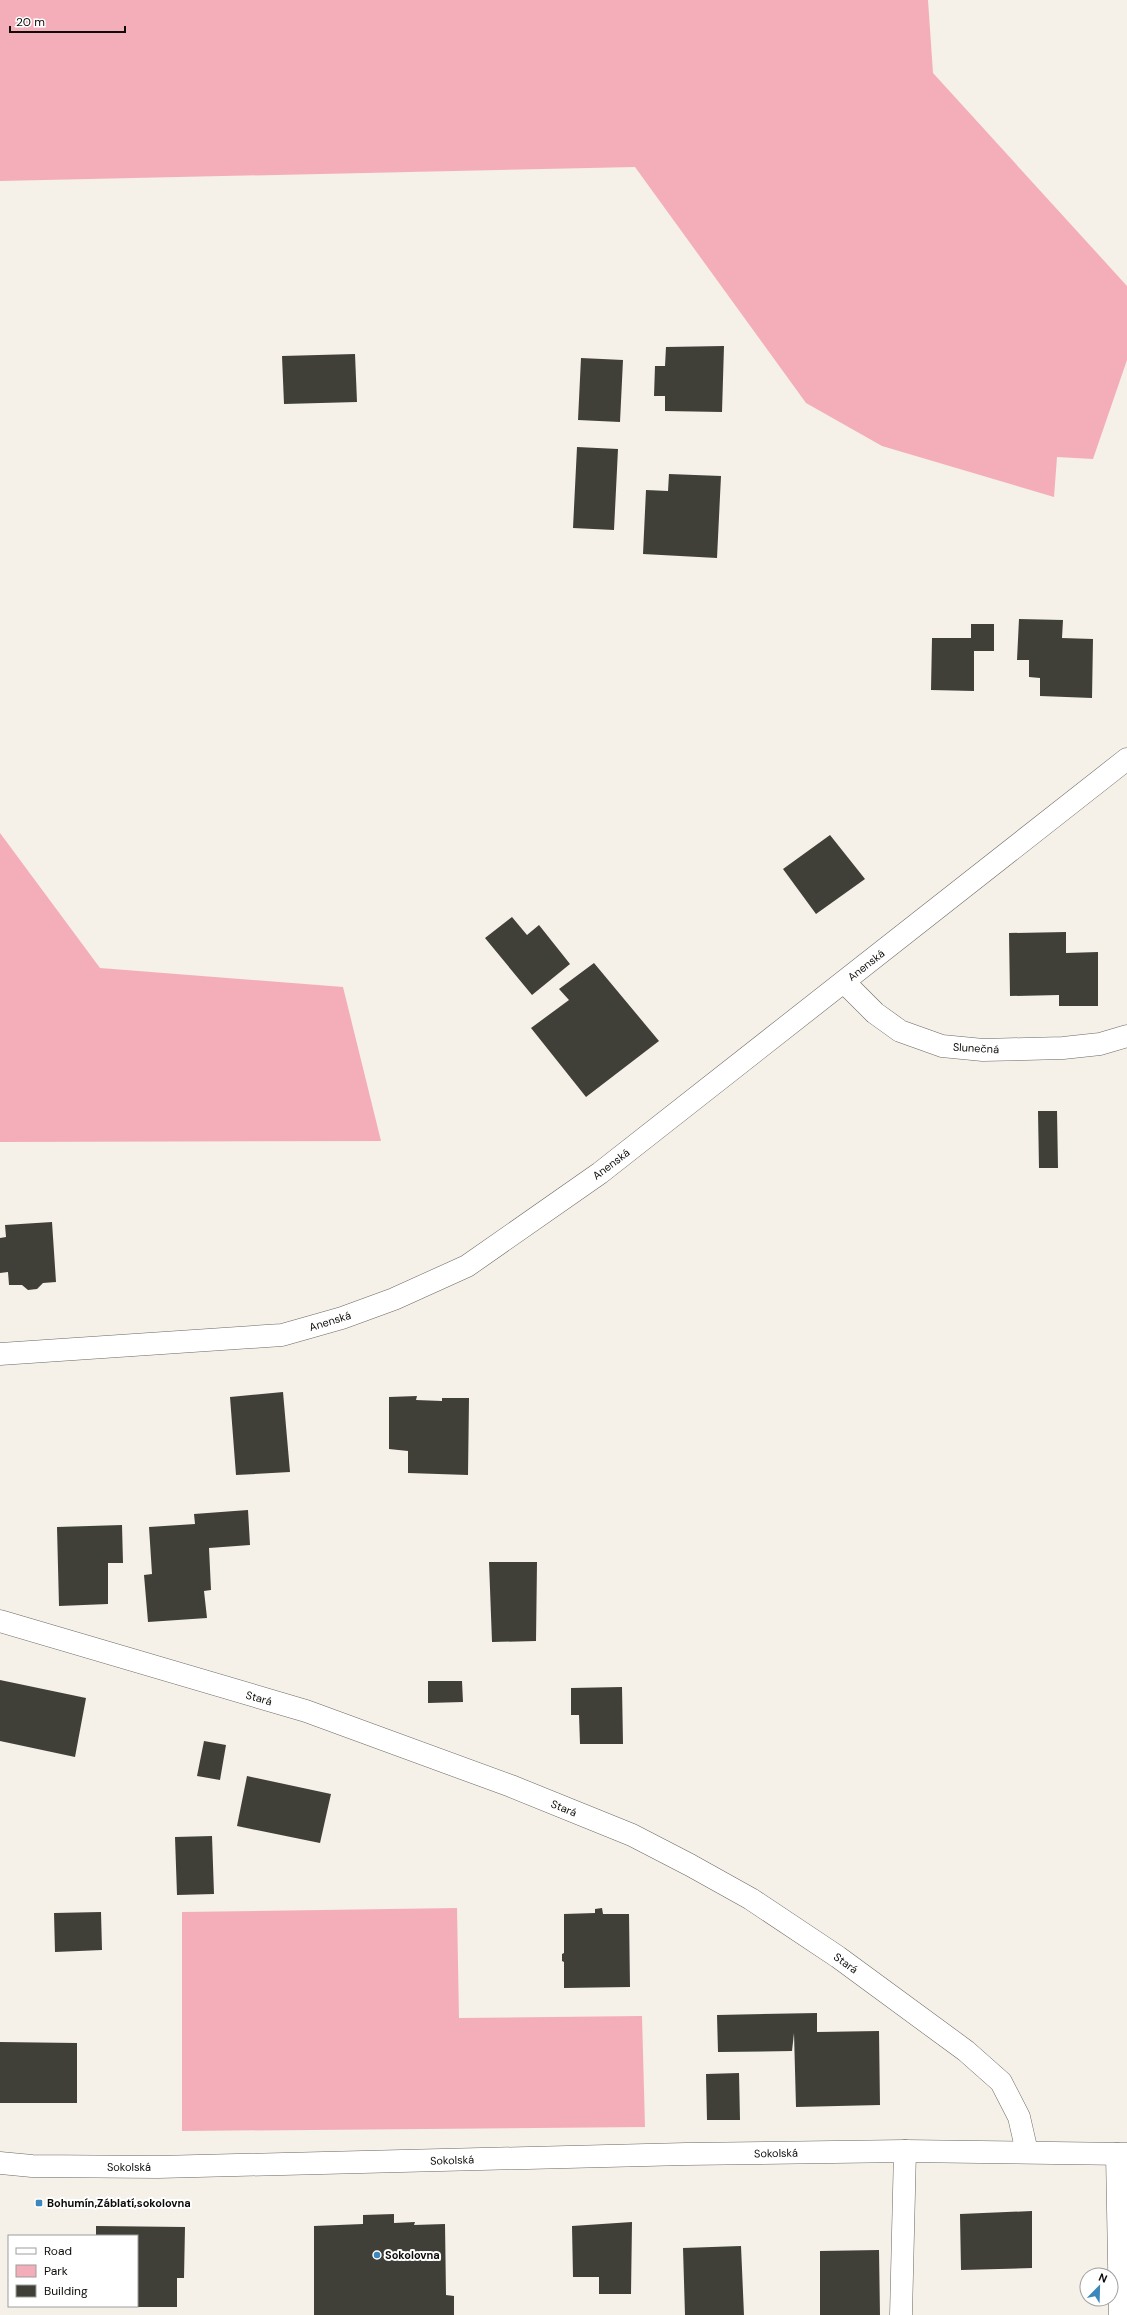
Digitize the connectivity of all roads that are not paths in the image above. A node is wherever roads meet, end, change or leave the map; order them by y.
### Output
1 (1127, 759) edge
2 (844, 982) junction
3 (1127, 1036) edge
4 (0, 1354) edge
5 (0, 1621) edge
6 (905, 2151) junction
7 (1027, 2152) junction
8 (1122, 2154) edge
9 (0, 2162) edge
10 (901, 2315) edge
11 (1120, 2315) edge

1 - 2 street, Anenská
2 - 3 street, Slunečná
2 - 4 street, Anenská
5 - 7 street, Stará
6 - 7 street, Sokolská
6 - 9 street, Sokolská
6 - 10 street
7 - 8 street, Sokolská
8 - 11 street

